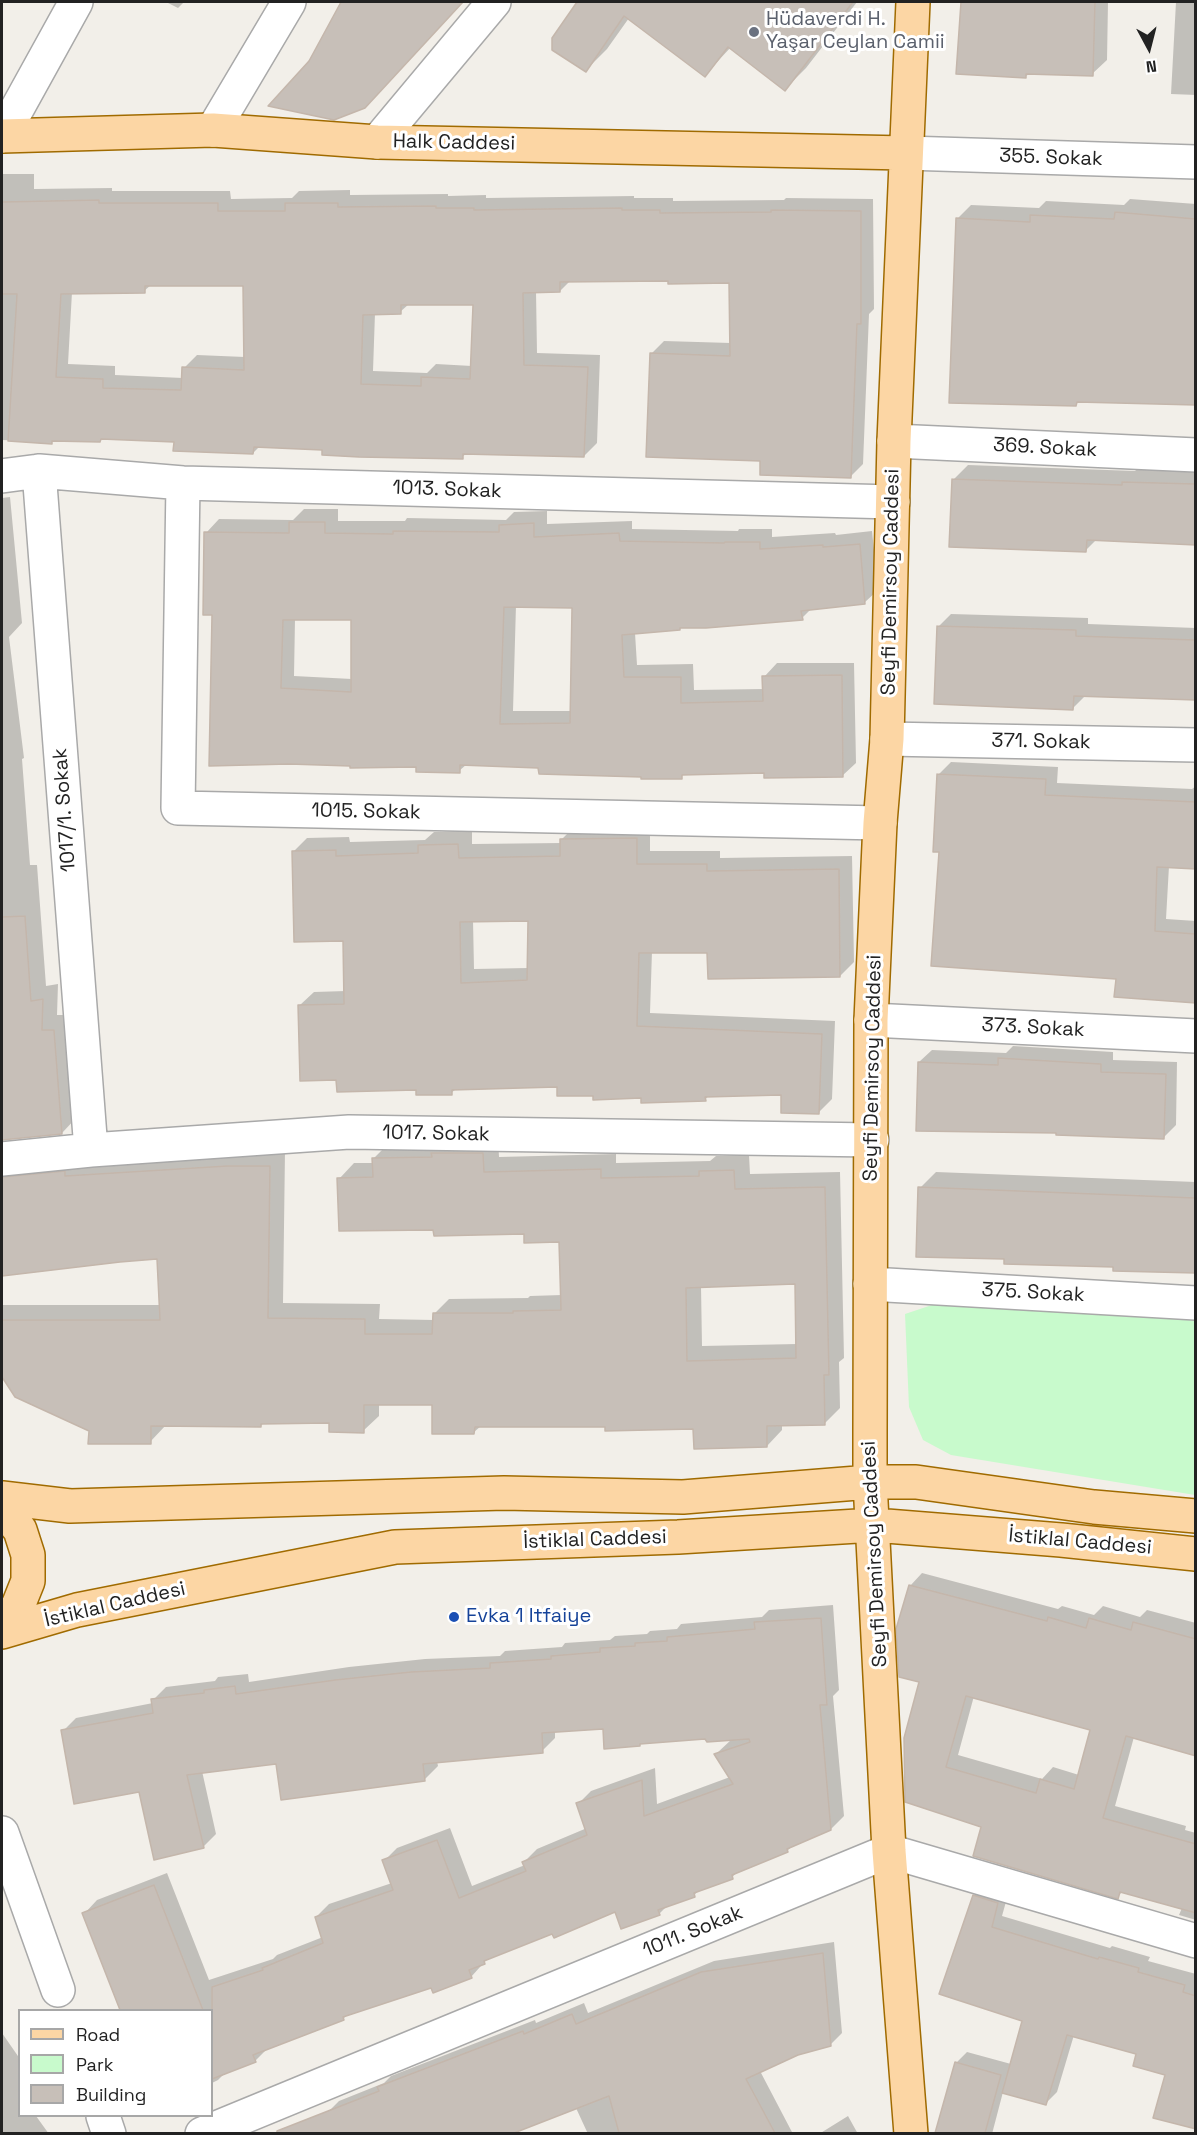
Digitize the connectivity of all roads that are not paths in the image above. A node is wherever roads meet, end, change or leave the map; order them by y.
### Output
1 (76, 2) edge
2 (289, 2) edge
3 (494, 2) edge
4 (913, 2) edge
5 (213, 130) junction
6 (2, 136) edge
7 (377, 142) junction
8 (906, 153) junction
9 (1196, 162) edge
10 (894, 441) junction
11 (1196, 455) edge
12 (39, 471) junction
13 (2, 476) edge
14 (183, 483) junction
15 (893, 502) junction
16 (887, 739) junction
17 (1196, 745) edge
18 (880, 823) junction
19 (871, 1020) junction
20 (1196, 1036) edge
21 (872, 1140) junction
22 (91, 1150) junction
23 (2, 1159) edge
24 (870, 1284) junction
25 (1196, 1303) edge
26 (870, 1482) junction
27 (2, 1498) edge
28 (2, 1508) edge
29 (1196, 1516) edge
30 (873, 1526) junction
31 (1196, 1554) edge
32 (2, 1626) edge
33 (2, 1632) edge
34 (2, 1833) edge
35 (889, 1851) junction
36 (2, 1893) edge
37 (1196, 1941) edge
38 (61, 2000) edge
39 (104, 2117) edge
40 (109, 2133) edge
41 (202, 2133) edge
42 (911, 2133) edge

1 - 6 street
2 - 5 street
3 - 7 street
4 - 8 main road, Seyfi Demirsoy Caddesi
5 - 6 main road, Halk Caddesi
5 - 7 main road, Halk Caddesi
7 - 8 main road, Halk Caddesi
8 - 9 street, 355. Sokak
8 - 10 main road, Seyfi Demirsoy Caddesi
10 - 11 street, 369. Sokak
10 - 15 main road, Seyfi Demirsoy Caddesi
12 - 13 street, 1013. Sokak
12 - 14 street, 1013. Sokak
12 - 22 street, 1017/1. Sokak
14 - 15 street, 1013. Sokak
14 - 18 street, 1015. Sokak
15 - 16 main road, Seyfi Demirsoy Caddesi
16 - 17 street, 371. Sokak
16 - 18 main road, Seyfi Demirsoy Caddesi
18 - 19 main road, Seyfi Demirsoy Caddesi
19 - 20 street, 373. Sokak
19 - 21 main road, Seyfi Demirsoy Caddesi
21 - 22 street, 1017. Sokak
21 - 24 main road, Seyfi Demirsoy Caddesi
22 - 23 street, 1017. Sokak
24 - 25 street, 375. Sokak
24 - 26 main road, Seyfi Demirsoy Caddesi
26 - 27 main road, İstiklal Caddesi
26 - 29 main road, İstiklal Caddesi
26 - 30 main road, Seyfi Demirsoy Caddesi
28 - 32 main road
30 - 31 main road, İstiklal Caddesi
30 - 33 main road, İstiklal Caddesi
30 - 35 main road, Seyfi Demirsoy Caddesi
34 - 38 street
35 - 37 street
35 - 41 street, 1011. Sokak
35 - 42 main road, Seyfi Demirsoy Caddesi
36 - 38 street
39 - 40 street

